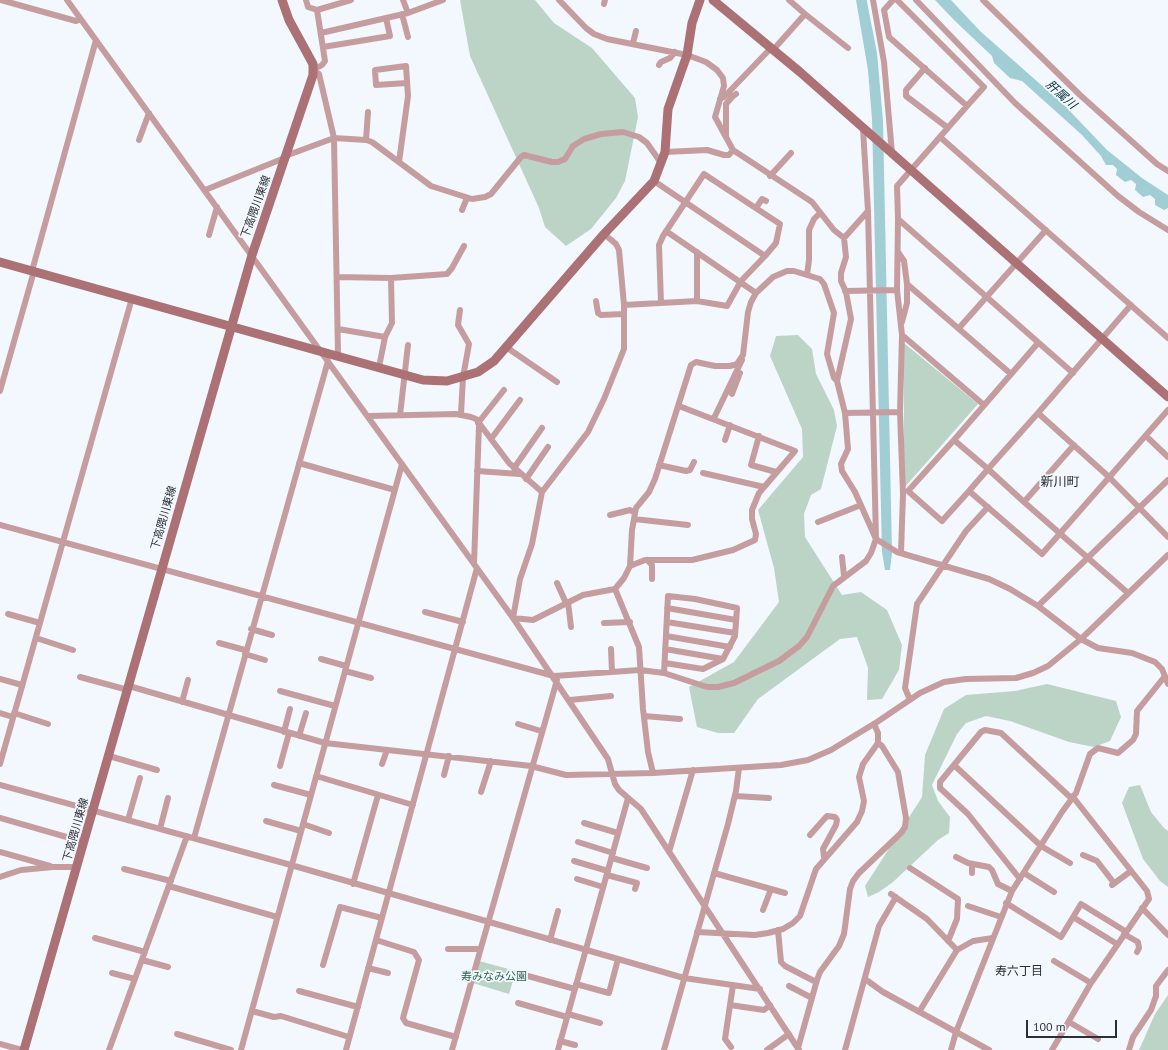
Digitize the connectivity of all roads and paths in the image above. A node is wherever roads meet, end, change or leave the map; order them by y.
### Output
1 (1, 0) edge
2 (67, 0) edge
3 (282, 0) edge
4 (306, 0) edge
5 (351, 0) edge
6 (403, 0) edge
7 (559, 0) edge
8 (700, 0) edge
9 (713, 0) edge
10 (873, 0) edge
11 (893, 0) edge
12 (897, 0) edge
13 (916, 0) edge
14 (983, 0) edge
15 (438, 1) edge
16 (792, 1) edge
17 (318, 10) junction
18 (405, 13) junction
19 (805, 14) junction
20 (386, 18) junction
21 (80, 19) junction
22 (636, 31) dead end
23 (321, 33) junction
24 (408, 37) dead end
25 (96, 40) junction
26 (632, 43) junction
27 (323, 47) junction
28 (848, 48) dead end
29 (772, 49) junction
30 (675, 52) junction
31 (686, 55) junction
32 (660, 65) dead end
33 (925, 68) junction
34 (313, 70) junction
35 (407, 83) junction
36 (736, 94) dead end
37 (720, 99) junction
38 (967, 106) junction
39 (368, 112) dead end
40 (149, 113) junction
41 (948, 128) junction
42 (864, 129) junction
43 (940, 137) junction
44 (334, 138) junction
45 (726, 138) junction
46 (139, 140) dead end
47 (366, 140) junction
48 (733, 150) junction
49 (665, 152) junction
50 (791, 153) dead end
51 (891, 154) junction
52 (287, 156) junction
53 (399, 162) junction
54 (661, 163) junction
55 (911, 170) junction
56 (1168, 171) edge
57 (770, 176) junction
58 (654, 181) junction
59 (205, 190) junction
60 (467, 198) junction
61 (766, 201) dead end
62 (685, 202) junction
63 (217, 207) junction
64 (756, 208) junction
65 (462, 210) dead end
66 (868, 211) junction
67 (820, 212) junction
68 (898, 219) junction
69 (1046, 230) junction
70 (1168, 230) edge
71 (666, 231) junction
72 (604, 234) junction
73 (209, 235) dead end
74 (844, 238) junction
75 (464, 246) dead end
76 (697, 252) junction
77 (898, 252) junction
78 (252, 255) junction
79 (765, 256) junction
80 (0, 262) edge
81 (1016, 263) junction
82 (33, 271) junction
83 (807, 275) junction
84 (337, 277) junction
85 (391, 278) junction
86 (741, 281) junction
87 (907, 284) junction
88 (894, 290) junction
89 (845, 291) junction
90 (871, 291) junction
91 (756, 293) junction
92 (132, 298) junction
93 (985, 298) junction
94 (596, 301) dead end
95 (697, 301) junction
96 (660, 303) junction
97 (624, 305) junction
98 (1131, 305) junction
99 (460, 310) dead end
100 (623, 314) junction
101 (232, 326) junction
102 (901, 327) junction
103 (959, 328) junction
104 (338, 329) junction
105 (902, 335) junction
106 (385, 337) junction
107 (1168, 338) edge
108 (1102, 339) junction
109 (1038, 343) junction
110 (408, 345) dead end
111 (506, 347) junction
112 (319, 350) junction
113 (338, 355) junction
114 (743, 355) junction
115 (328, 361) junction
116 (741, 364) junction
117 (379, 367) junction
118 (1073, 372) junction
119 (405, 374) junction
120 (1011, 374) junction
121 (463, 377) junction
122 (837, 381) junction
123 (557, 382) dead end
124 (504, 390) dead end
125 (0, 391) edge
126 (732, 394) dead end
127 (1168, 397) edge
128 (520, 400) dead end
129 (984, 405) junction
130 (679, 406) junction
131 (1168, 410) edge
132 (873, 412) junction
133 (900, 412) junction
134 (845, 413) junction
135 (1038, 413) junction
136 (461, 414) junction
137 (400, 415) junction
138 (369, 416) junction
139 (714, 418) junction
140 (479, 424) junction
141 (730, 425) junction
142 (542, 428) dead end
143 (759, 436) junction
144 (1146, 436) junction
145 (491, 439) junction
146 (725, 440) dead end
147 (954, 440) junction
148 (1074, 445) junction
149 (548, 447) dead end
150 (1168, 457) edge
151 (694, 462) dead end
152 (299, 463) junction
153 (402, 464) junction
154 (659, 465) junction
155 (514, 468) junction
156 (988, 469) junction
157 (478, 471) junction
158 (776, 472) junction
159 (703, 473) dead end
160 (520, 474) junction
161 (1109, 477) junction
162 (526, 479) junction
163 (1168, 480) edge
164 (764, 487) junction
165 (395, 490) junction
166 (969, 491) junction
167 (542, 492) junction
168 (906, 492) junction
169 (1024, 502) junction
170 (861, 505) junction
171 (988, 507) junction
172 (1140, 508) junction
173 (610, 515) dead end
174 (634, 516) junction
175 (818, 522) dead end
176 (0, 525) edge
177 (688, 525) dead end
178 (1060, 534) junction
179 (1168, 537) edge
180 (877, 540) junction
181 (63, 542) junction
182 (899, 552) junction
183 (1168, 555) edge
184 (842, 556) dead end
185 (1088, 558) junction
186 (647, 560) junction
187 (475, 566) junction
188 (630, 566) junction
189 (942, 566) junction
190 (162, 568) junction
191 (844, 576) junction
192 (652, 579) dead end
193 (557, 583) dead end
194 (614, 589) junction
195 (1128, 593) junction
196 (260, 596) junction
197 (567, 602) junction
198 (1038, 606) junction
199 (667, 608) junction
200 (425, 612) dead end
201 (8, 614) dead end
202 (513, 618) junction
203 (736, 620) junction
204 (463, 622) junction
205 (630, 622) junction
206 (666, 622) junction
207 (40, 623) junction
208 (358, 623) junction
209 (604, 623) dead end
210 (571, 627) dead end
211 (251, 628) junction
212 (735, 633) junction
213 (272, 635) dead end
214 (666, 636) junction
215 (36, 638) junction
216 (1080, 639) junction
217 (219, 643) dead end
218 (730, 647) junction
219 (456, 648) junction
220 (611, 649) dead end
221 (665, 649) junction
222 (73, 650) dead end
223 (245, 652) junction
224 (723, 658) junction
225 (320, 659) dead end
226 (265, 660) dead end
227 (665, 663) junction
228 (346, 668) junction
229 (640, 670) junction
230 (612, 672) junction
231 (664, 673) junction
232 (1165, 676) junction
233 (80, 677) dead end
234 (0, 678) edge
235 (371, 678) dead end
236 (555, 678) junction
237 (188, 680) dead end
238 (1168, 684) edge
239 (22, 685) junction
240 (128, 688) junction
241 (280, 691) dead end
242 (611, 696) dead end
243 (570, 700) junction
244 (910, 700) junction
245 (182, 702) junction
246 (335, 706) junction
247 (290, 709) dead end
248 (0, 713) edge
249 (306, 713) dead end
250 (13, 715) junction
251 (228, 715) junction
252 (644, 716) junction
253 (680, 719) dead end
254 (48, 724) dead end
255 (518, 724) dead end
256 (874, 724) junction
257 (541, 731) junction
258 (286, 732) junction
259 (299, 736) junction
260 (325, 743) junction
261 (878, 743) junction
262 (2, 749) edge
263 (387, 750) junction
264 (427, 754) junction
265 (109, 756) junction
266 (449, 756) junction
267 (491, 761) junction
268 (0, 764) edge
269 (382, 764) dead end
270 (954, 765) junction
271 (280, 766) dead end
272 (531, 766) junction
273 (739, 768) junction
274 (157, 770) dead end
275 (693, 770) junction
276 (653, 773) junction
277 (613, 774) junction
278 (444, 775) dead end
279 (316, 776) junction
280 (140, 778) dead end
281 (0, 785) edge
282 (274, 785) dead end
283 (481, 792) dead end
284 (378, 794) junction
285 (311, 795) junction
286 (735, 796) junction
287 (1073, 797) junction
288 (168, 798) dead end
289 (628, 798) junction
290 (769, 798) dead end
291 (413, 805) junction
292 (94, 810) junction
293 (0, 818) edge
294 (128, 820) junction
295 (266, 821) dead end
296 (584, 823) dead end
297 (303, 824) junction
298 (160, 829) junction
299 (301, 831) junction
300 (330, 833) dead end
301 (618, 834) junction
302 (810, 835) dead end
303 (190, 837) junction
304 (84, 842) junction
305 (578, 842) dead end
306 (1041, 846) junction
307 (0, 852) edge
308 (669, 852) junction
309 (612, 855) junction
310 (1082, 855) dead end
311 (824, 857) junction
312 (956, 857) dead end
313 (574, 861) dead end
314 (1070, 863) dead end
315 (972, 864) junction
316 (291, 865) junction
317 (53, 867) junction
318 (77, 867) junction
319 (648, 868) dead end
320 (910, 868) dead end
321 (124, 869) dead end
322 (1131, 871) junction
323 (714, 872) junction
324 (607, 873) junction
325 (972, 873) dead end
326 (1022, 876) junction
327 (0, 877) edge
328 (577, 879) dead end
329 (170, 883) junction
330 (353, 884) junction
331 (604, 886) junction
332 (635, 889) dead end
333 (771, 889) junction
334 (1012, 891) junction
335 (1054, 892) dead end
336 (785, 893) dead end
337 (388, 894) junction
338 (1006, 903) junction
339 (704, 906) junction
340 (968, 906) dead end
341 (1142, 908) junction
342 (763, 910) dead end
343 (558, 911) dead end
344 (277, 917) junction
345 (1001, 917) junction
346 (1073, 917) junction
347 (382, 918) junction
348 (487, 922) junction
349 (778, 930) junction
350 (697, 932) junction
351 (1124, 932) junction
352 (722, 934) junction
353 (1168, 935) edge
354 (95, 938) dead end
355 (993, 938) junction
356 (376, 940) junction
357 (550, 940) junction
358 (948, 941) junction
359 (1117, 944) junction
360 (448, 949) dead end
361 (480, 949) junction
362 (586, 950) junction
363 (956, 950) junction
364 (145, 952) junction
365 (1136, 952) dead end
366 (618, 959) junction
367 (142, 960) junction
368 (1054, 961) dead end
369 (323, 965) dead end
370 (168, 966) dead end
371 (368, 968) junction
372 (1168, 970) edge
373 (112, 973) dead end
374 (388, 973) dead end
375 (528, 976) dead end
376 (684, 978) junction
377 (135, 979) junction
378 (865, 979) junction
379 (816, 982) junction
380 (1091, 983) junction
381 (734, 985) junction
382 (789, 986) dead end
383 (576, 987) junction
384 (760, 989) junction
385 (299, 991) dead end
386 (812, 998) junction
387 (518, 1003) dead end
388 (730, 1005) junction
389 (770, 1005) junction
390 (358, 1007) junction
391 (252, 1011) junction
392 (919, 1012) junction
393 (568, 1015) junction
394 (1068, 1022) junction
395 (600, 1023) dead end
396 (956, 1032) junction
397 (177, 1034) dead end
398 (789, 1034) junction
399 (350, 1037) junction
400 (456, 1037) junction
401 (1098, 1039) dead end
402 (560, 1041) junction
403 (0, 1044) edge
404 (575, 1045) dead end
405 (731, 1047) dead end
406 (798, 1049) edge
407 (23, 1050) edge
408 (109, 1050) edge
409 (231, 1050) edge
410 (241, 1050) edge
411 (346, 1050) edge
412 (452, 1050) edge
413 (558, 1050) edge
414 (664, 1050) edge
415 (767, 1050) edge
416 (845, 1050) edge
417 (951, 1050) edge
418 (989, 1050) edge
419 (1052, 1050) edge
420 (1129, 1050) edge

1 - 21 street
2 - 21 street
3 - 34 street
4 - 17 street
5 - 17 street
6 - 18 street
7 - 26 street
8 - 31 street
9 - 29 street
10 - 51 street
11 - 33 street
12 - 38 street
13 - 70 street
14 - 56 street
15 - 18 street
16 - 19 street
17 - 23 street
18 - 20 street
18 - 24 street
19 - 28 street
19 - 29 street
20 - 23 street
20 - 27 street
21 - 25 street
22 - 26 street
23 - 27 street
25 - 40 street
25 - 82 street
26 - 30 street
27 - 34 street
29 - 37 street
29 - 42 street
30 - 31 street
30 - 32 street
31 - 37 street
31 - 49 street
33 - 38 street
33 - 41 street
34 - 44 street
34 - 52 street, 下高隈川東線
35 - 35 street
35 - 53 street
36 - 45 street
37 - 45 street
38 - 41 street
39 - 47 street
40 - 46 street
40 - 59 street
41 - 43 street
42 - 51 street
42 - 66 street
43 - 55 street
43 - 69 street
44 - 47 street
44 - 52 street
44 - 84 street
45 - 48 street
47 - 53 street
48 - 49 street
48 - 57 street
49 - 54 street
50 - 57 street
51 - 55 street
52 - 59 street
52 - 78 street, 下高隈川東線
53 - 60 street
54 - 58 street
54 - 60 street
55 - 68 street
55 - 81 street
57 - 67 street
58 - 62 street
58 - 72 street
59 - 63 street
60 - 65 street
61 - 64 street
62 - 64 street
62 - 71 street
62 - 79 street
63 - 73 street
63 - 78 street
64 - 79 street
66 - 74 street
66 - 90 street
67 - 74 street
67 - 83 street
68 - 77 street
68 - 93 street
69 - 81 street
69 - 98 street
71 - 76 street
71 - 96 street
72 - 97 street
72 - 111 street
74 - 89 street
75 - 85 street
76 - 86 street
76 - 95 street
77 - 87 street
77 - 88 street
78 - 101 street, 下高隈川東線
78 - 112 street
79 - 86 street
80 - 82 street
81 - 93 street
81 - 108 street
82 - 92 street
82 - 125 street
83 - 91 street
83 - 122 street
84 - 85 street
84 - 104 street
85 - 106 street
86 - 91 street
86 - 95 street
87 - 102 street
87 - 103 street
88 - 90 street
88 - 102 street
89 - 90 street
89 - 122 street
90 - 132 street
91 - 114 street
92 - 101 street
92 - 181 street
93 - 103 street
93 - 109 street
94 - 100 street
95 - 96 street
96 - 97 street
97 - 100 street
98 - 107 street
98 - 108 street
99 - 121 street
100 - 167 street
101 - 112 street
101 - 190 street, 下高隈川東線
102 - 105 street
103 - 120 street
104 - 106 street
104 - 113 street
105 - 129 street
105 - 133 street
106 - 117 street
108 - 118 street
108 - 127 street
109 - 118 street
109 - 120 street
110 - 119 street
111 - 121 street
111 - 123 street
112 - 113 street
112 - 115 street
113 - 117 street
114 - 116 street
114 - 130 street
115 - 138 street
115 - 152 street
116 - 126 street
116 - 139 street
117 - 119 street
118 - 135 street
119 - 121 street
119 - 137 street
120 - 129 street
121 - 136 street
122 - 134 street
124 - 140 street
128 - 145 street
129 - 147 street
130 - 139 street
130 - 154 street
131 - 144 street
132 - 133 street
132 - 134 street
132 - 180 street
133 - 168 street
134 - 170 street
135 - 148 street
135 - 156 street
136 - 137 street
136 - 140 street
137 - 138 street
138 - 153 street
139 - 141 street
140 - 145 street
140 - 157 street
141 - 143 street
141 - 146 street
142 - 155 street
143 - 158 street
143 - 158 street
144 - 150 street
144 - 161 street
145 - 155 street
147 - 156 street
147 - 168 street
148 - 161 street
148 - 169 street
149 - 162 street
151 - 154 street
152 - 165 street
152 - 196 street
153 - 165 street
153 - 187 street
154 - 174 street
155 - 160 street
156 - 166 street
156 - 169 street
157 - 160 street
157 - 187 street
158 - 164 street
159 - 164 street
160 - 162 street
161 - 172 street
161 - 178 street
162 - 167 street
163 - 172 street
164 - 186 street
165 - 208 street
166 - 168 street
166 - 171 street
167 - 202 street
168 - 182 street
169 - 178 street
170 - 175 street
170 - 180 street
171 - 178 street
171 - 189 street
172 - 179 street
172 - 185 street
173 - 174 street
174 - 177 street
174 - 188 street
176 - 181 street
178 - 185 street
180 - 182 street
180 - 191 street
181 - 190 street
181 - 207 street
182 - 189 street
183 - 195 street
184 - 191 street
185 - 195 street
185 - 198 street
186 - 188 street
186 - 192 street
187 - 202 street
187 - 204 street
188 - 194 street
189 - 198 street
189 - 244 street
190 - 196 street
190 - 240 street, 下高隈川東線
191 - 231 street
193 - 197 street
194 - 197 street
194 - 205 street
195 - 216 street
196 - 208 street
196 - 211 street
197 - 202 street
197 - 210 street
198 - 216 street
199 - 203 street
199 - 203 street
199 - 206 street
200 - 204 street
201 - 207 street
202 - 236 street
203 - 212 street
204 - 219 street
205 - 209 street
205 - 229 street
206 - 212 street
206 - 214 street
207 - 215 street
208 - 219 street
208 - 228 street
211 - 213 street
211 - 223 street
212 - 218 street
214 - 218 street
214 - 221 street
215 - 222 street
215 - 239 street
216 - 232 street
216 - 244 street
217 - 223 street
218 - 224 street
219 - 236 street
219 - 264 street
220 - 230 street
221 - 224 street
221 - 227 street
223 - 226 street
223 - 251 street
224 - 227 street
225 - 228 street
227 - 231 street
228 - 235 street
228 - 246 street
229 - 230 street
229 - 231 street
229 - 252 street
230 - 236 street
232 - 238 street
232 - 287 street
233 - 240 street
234 - 239 street
236 - 243 street
236 - 257 street
237 - 245 street
239 - 250 street
240 - 245 street
240 - 265 street, 下高隈川東線
241 - 246 street
242 - 243 street
243 - 277 street
244 - 256 street
245 - 251 street
246 - 260 street
247 - 258 street
248 - 250 street
249 - 259 street
250 - 254 street
250 - 262 street
251 - 258 street
251 - 303 street
252 - 253 street
252 - 276 street
255 - 257 street
256 - 261 street
256 - 273 street
257 - 272 street
258 - 259 street
258 - 271 street
259 - 260 street
260 - 263 street
260 - 279 street
261 - 311 street
261 - 379 street
262 - 268 street
263 - 264 street
263 - 269 street
264 - 266 street
264 - 291 street
265 - 274 street
265 - 292 street, 下高隈川東線
266 - 267 street
266 - 278 street
267 - 272 street
267 - 283 street
270 - 287 street
270 - 306 street
270 - 326 street
272 - 277 street
272 - 348 street
273 - 275 street
273 - 286 street
275 - 276 street
275 - 308 street
276 - 277 street
277 - 289 street
279 - 284 street
279 - 285 street
280 - 294 street
281 - 292 street
282 - 285 street
284 - 291 street
284 - 330 street
285 - 297 street
286 - 290 street
286 - 323 street
287 - 306 street
287 - 322 street
288 - 298 street
289 - 301 street
289 - 308 street
291 - 337 street
292 - 294 street
292 - 304 street, 下高隈川東線
293 - 304 street
294 - 298 street
295 - 299 street
296 - 301 street
297 - 299 street
297 - 300 street
298 - 303 street
299 - 316 street
301 - 309 street
302 - 311 street
303 - 316 street
303 - 329 street
304 - 318 street, 下高隈川東線
305 - 309 street
306 - 314 street
306 - 326 street
307 - 317 street
308 - 339 street
309 - 319 street
309 - 324 street
310 - 322 street
311 - 349 street
312 - 315 street
313 - 324 street
315 - 325 street
315 - 334 street
316 - 330 street
316 - 344 street
317 - 318 street
317 - 327 street
318 - 407 street, 下高隈川東線
320 - 358 street
321 - 329 street
322 - 341 street
323 - 333 street
323 - 339 street
324 - 331 street
324 - 332 street
326 - 334 street
326 - 335 street
328 - 331 street
329 - 344 street
329 - 364 street
330 - 337 street
331 - 362 street
333 - 336 street
333 - 342 street
334 - 338 street
337 - 347 street
337 - 348 street
338 - 345 street
338 - 346 street
339 - 350 street
339 - 352 street
340 - 345 street
341 - 351 street
341 - 353 street
343 - 357 street
344 - 391 street
345 - 355 street
346 - 351 street
346 - 359 street
347 - 356 street
347 - 369 street
348 - 357 street
348 - 361 street
349 - 352 street
349 - 379 street
350 - 352 street
350 - 376 street
351 - 359 street
351 - 365 street
352 - 384 street
354 - 364 street
355 - 363 street
355 - 396 street
356 - 371 street
356 - 400 street
357 - 362 street
358 - 363 street
358 - 378 street
359 - 380 street
360 - 361 street
361 - 400 street
362 - 366 street
362 - 383 street
363 - 392 street
364 - 367 street
366 - 376 street
366 - 383 street
367 - 370 street
367 - 377 street
368 - 380 street
371 - 374 street
371 - 390 street
372 - 420 street
373 - 377 street
375 - 383 street
376 - 381 street
376 - 414 street
377 - 408 street
378 - 392 street
378 - 416 street
379 - 386 street
380 - 394 street
381 - 384 street
381 - 388 street
382 - 386 street
383 - 393 street
384 - 389 street
385 - 390 street
386 - 406 street
387 - 393 street
388 - 389 street
388 - 405 street
389 - 398 street
390 - 399 street
391 - 399 street
391 - 410 street
392 - 396 street
393 - 395 street
393 - 402 street
394 - 401 street
394 - 419 street
396 - 417 street
396 - 418 street
397 - 409 street
398 - 406 street
398 - 415 street
399 - 411 street
400 - 412 street
402 - 404 street
402 - 413 street
403 - 407 street

